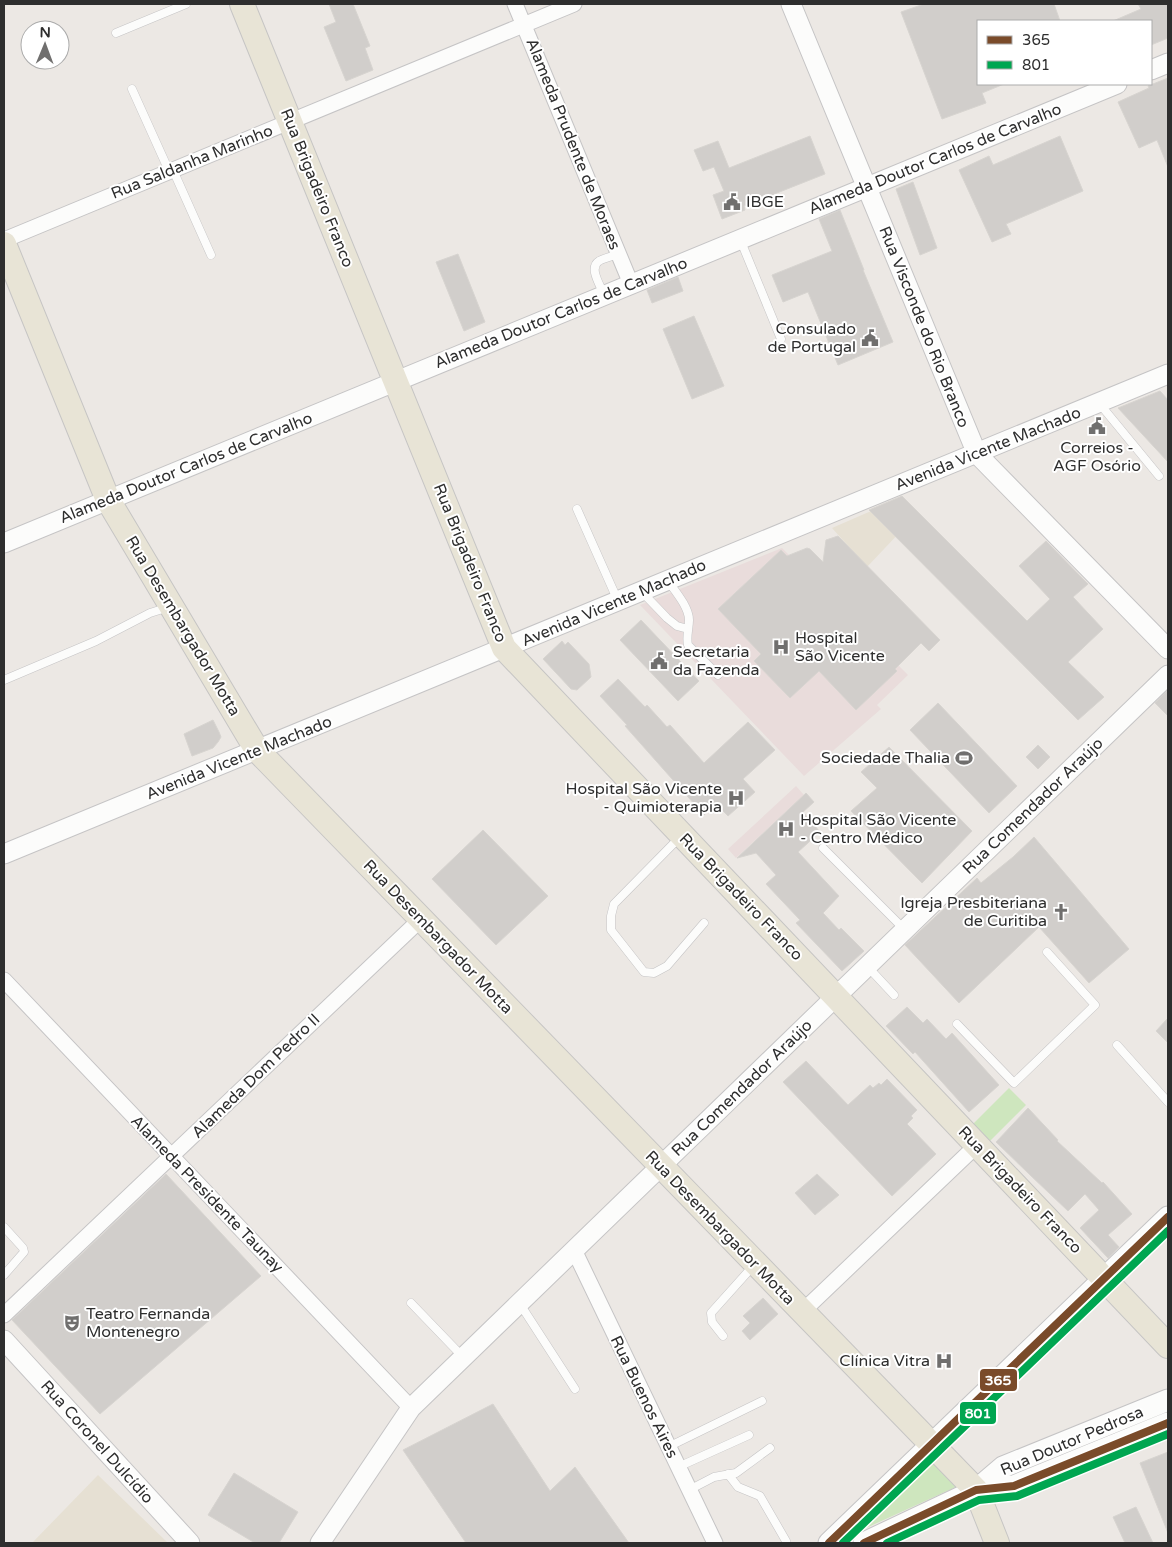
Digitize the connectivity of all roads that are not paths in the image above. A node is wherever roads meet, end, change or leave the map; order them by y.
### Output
1 (186, 4) edge
2 (242, 4) edge
3 (515, 4) edge
4 (574, 4) edge
5 (791, 4) edge
6 (524, 25) junction
7 (116, 33) dead end
8 (1168, 63) edge
9 (1152, 70) edge
10 (1115, 85) edge
11 (132, 89) dead end
12 (290, 122) junction
13 (171, 171) junction
14 (866, 187) junction
15 (740, 239) junction
16 (4, 242) edge
17 (618, 254) junction
18 (211, 255) dead end
19 (631, 284) junction
20 (604, 295) junction
21 (781, 338) dead end
22 (1168, 374) edge
23 (396, 381) junction
24 (1099, 403) junction
25 (977, 454) junction
26 (1159, 476) dead end
27 (108, 500) junction
28 (577, 509) dead end
29 (4, 543) edge
30 (668, 580) junction
31 (642, 592) junction
32 (618, 601) junction
33 (171, 606) junction
34 (688, 629) junction
35 (504, 648) junction
36 (1168, 648) edge
37 (718, 675) dead end
38 (1168, 675) edge
39 (4, 680) edge
40 (257, 750) junction
41 (682, 835) junction
42 (822, 848) dead end
43 (4, 854) edge
44 (421, 919) junction
45 (704, 923) dead end
46 (905, 930) junction
47 (1047, 952) dead end
48 (868, 966) junction
49 (4, 980) edge
50 (894, 995) dead end
51 (836, 996) junction
52 (957, 1024) dead end
53 (1117, 1045) dead end
54 (1168, 1102) edge
55 (977, 1145) junction
56 (171, 1156) junction
57 (661, 1166) junction
58 (1168, 1218) edge
59 (4, 1227) edge
60 (574, 1250) junction
61 (756, 1264) junction
62 (4, 1275) edge
63 (1104, 1279) junction
64 (410, 1303) dead end
65 (519, 1303) junction
66 (802, 1312) junction
67 (4, 1315) edge
68 (723, 1336) dead end
69 (4, 1340) edge
70 (1168, 1346) edge
71 (463, 1357) junction
72 (575, 1389) dead end
73 (1168, 1400) edge
74 (762, 1401) dead end
75 (411, 1408) junction
76 (1168, 1423) edge
77 (748, 1435) dead end
78 (932, 1445) junction
79 (668, 1447) junction
80 (770, 1448) dead end
81 (678, 1467) junction
82 (728, 1474) junction
83 (689, 1490) junction
84 (976, 1490) junction
85 (786, 1541) dead end
86 (190, 1543) edge
87 (320, 1543) edge
88 (715, 1543) edge
89 (829, 1543) edge
90 (864, 1543) edge
91 (997, 1543) edge

1 - 7 lane
2 - 12 main road, Rua Brigadeiro Franco
3 - 6 street, Alameda Prudente de Moraes
4 - 6 street, Rua Saldanha Marinho
5 - 14 street, Rua Visconde do Rio Branco
6 - 12 street, Rua Saldanha Marinho
6 - 17 street, Alameda Prudente de Moraes
8 - 9 street
10 - 14 street, Alameda Doutor Carlos de Carvalho
11 - 13 lane
12 - 13 street, Rua Saldanha Marinho
12 - 23 main road, Rua Brigadeiro Franco
13 - 16 street, Rua Saldanha Marinho
13 - 18 lane
14 - 15 street, Alameda Doutor Carlos de Carvalho
14 - 25 street, Rua Visconde do Rio Branco
15 - 19 street, Alameda Doutor Carlos de Carvalho
15 - 21 lane
16 - 27 main road, Rua Desembargador Motta
17 - 19 street, Alameda Prudente de Moraes
17 - 20 lane
19 - 20 street, Alameda Doutor Carlos de Carvalho
20 - 23 street, Alameda Doutor Carlos de Carvalho
22 - 24 street, Avenida Vicente Machado
23 - 27 street, Alameda Doutor Carlos de Carvalho
23 - 35 main road, Rua Brigadeiro Franco
24 - 25 street, Avenida Vicente Machado
24 - 26 lane
25 - 30 street, Avenida Vicente Machado
25 - 36 street, Rua Visconde do Rio Branco
27 - 29 street, Alameda Doutor Carlos de Carvalho
27 - 33 main road, Rua Desembargador Motta
28 - 32 lane
30 - 31 street, Avenida Vicente Machado
30 - 34 lane
31 - 32 street, Avenida Vicente Machado
31 - 34 lane
32 - 35 street, Avenida Vicente Machado
33 - 39 lane
33 - 40 main road, Rua Desembargador Motta
34 - 37 lane
35 - 40 street, Avenida Vicente Machado
35 - 41 main road, Rua Brigadeiro Franco
38 - 46 street, Rua Comendador Araújo
40 - 43 street, Avenida Vicente Machado
40 - 44 main road, Rua Desembargador Motta
41 - 45 lane
41 - 51 main road, Rua Brigadeiro Franco
42 - 46 lane
44 - 56 street, Alameda Dom Pedro II
44 - 57 main road, Rua Desembargador Motta
46 - 48 street, Rua Comendador Araújo
47 - 52 lane
48 - 50 lane
48 - 51 street, Rua Comendador Araújo
49 - 56 street, Alameda Presidente Taunay
51 - 55 main road, Rua Brigadeiro Franco
51 - 57 street, Rua Comendador Araújo
53 - 54 lane
55 - 63 main road, Rua Brigadeiro Franco
55 - 66 street
56 - 67 street, Alameda Dom Pedro II
56 - 75 street, Alameda Presidente Taunay
57 - 60 street, Rua Comendador Araújo
57 - 61 main road, Rua Desembargador Motta
58 - 63 main road
59 - 62 lane
60 - 65 street, Rua Comendador Araújo
60 - 79 street, Rua Buenos Aires
61 - 66 main road, Rua Desembargador Motta
61 - 68 lane
63 - 70 main road, Rua Brigadeiro Franco
63 - 78 main road
64 - 71 lane
65 - 71 street, Rua Comendador Araújo
65 - 72 lane
66 - 78 main road, Rua Desembargador Motta
69 - 86 street, Rua Coronel Dulcídio
71 - 75 street, Rua Comendador Araújo
73 - 84 main road, Rua Doutor Pedrosa
74 - 79 lane
75 - 87 street, Rua Comendador Araújo
76 - 84 main road, Rua Doutor Pedrosa
77 - 81 lane
78 - 84 main road, Rua Desembargador Motta
78 - 89 main road
79 - 81 street, Rua Buenos Aires
80 - 82 lane
81 - 83 street, Rua Buenos Aires
82 - 83 lane
82 - 85 lane
83 - 88 street, Rua Buenos Aires
84 - 90 main road
84 - 91 main road, Rua Desembargador Motta

